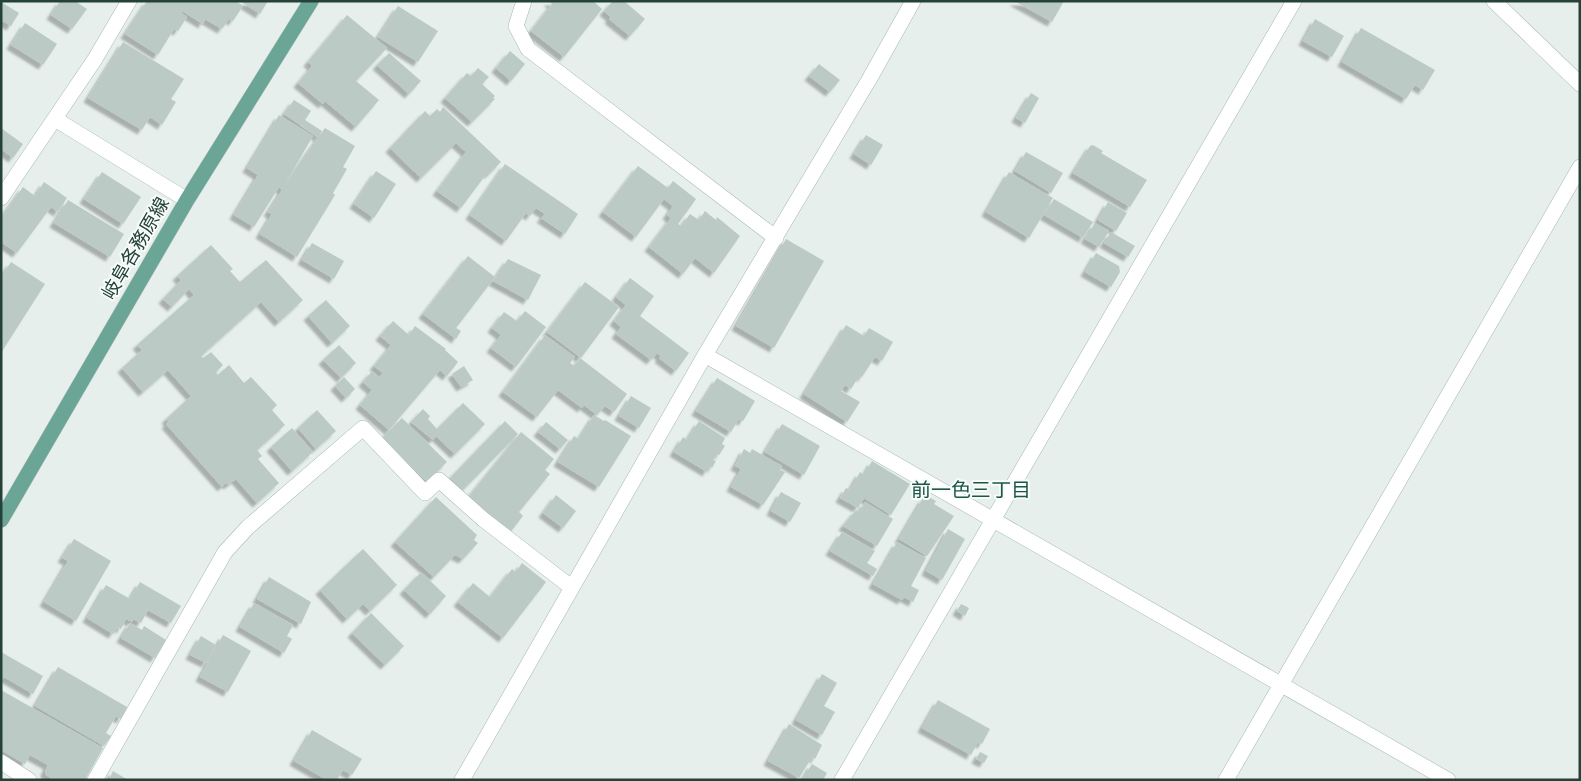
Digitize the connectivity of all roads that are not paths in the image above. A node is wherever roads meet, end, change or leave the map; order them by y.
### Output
1 (129, 1) edge
2 (311, 1) edge
3 (524, 1) edge
4 (913, 1) edge
5 (1294, 1) edge
6 (1494, 1) edge
7 (1580, 84) edge
8 (55, 119) junction
9 (1580, 168) edge
10 (1, 198) edge
11 (187, 200) junction
12 (776, 238) junction
13 (705, 355) junction
14 (992, 518) junction
15 (1, 520) edge
16 (571, 587) junction
17 (1280, 686) junction
18 (1, 762) edge
19 (29, 780) edge
20 (95, 780) edge
21 (462, 780) edge
22 (842, 780) edge
23 (1226, 780) edge
24 (1448, 780) edge

1 - 8 street
2 - 11 main road, 岐阜各務原線
3 - 12 street
4 - 12 street
5 - 14 street
6 - 7 street
8 - 10 street
8 - 11 street
9 - 17 street
11 - 15 main road, 岐阜各務原線
12 - 13 street
13 - 14 street
13 - 16 street
14 - 17 street
14 - 22 street
16 - 20 street
16 - 21 street
17 - 23 street
17 - 24 street
18 - 19 street

